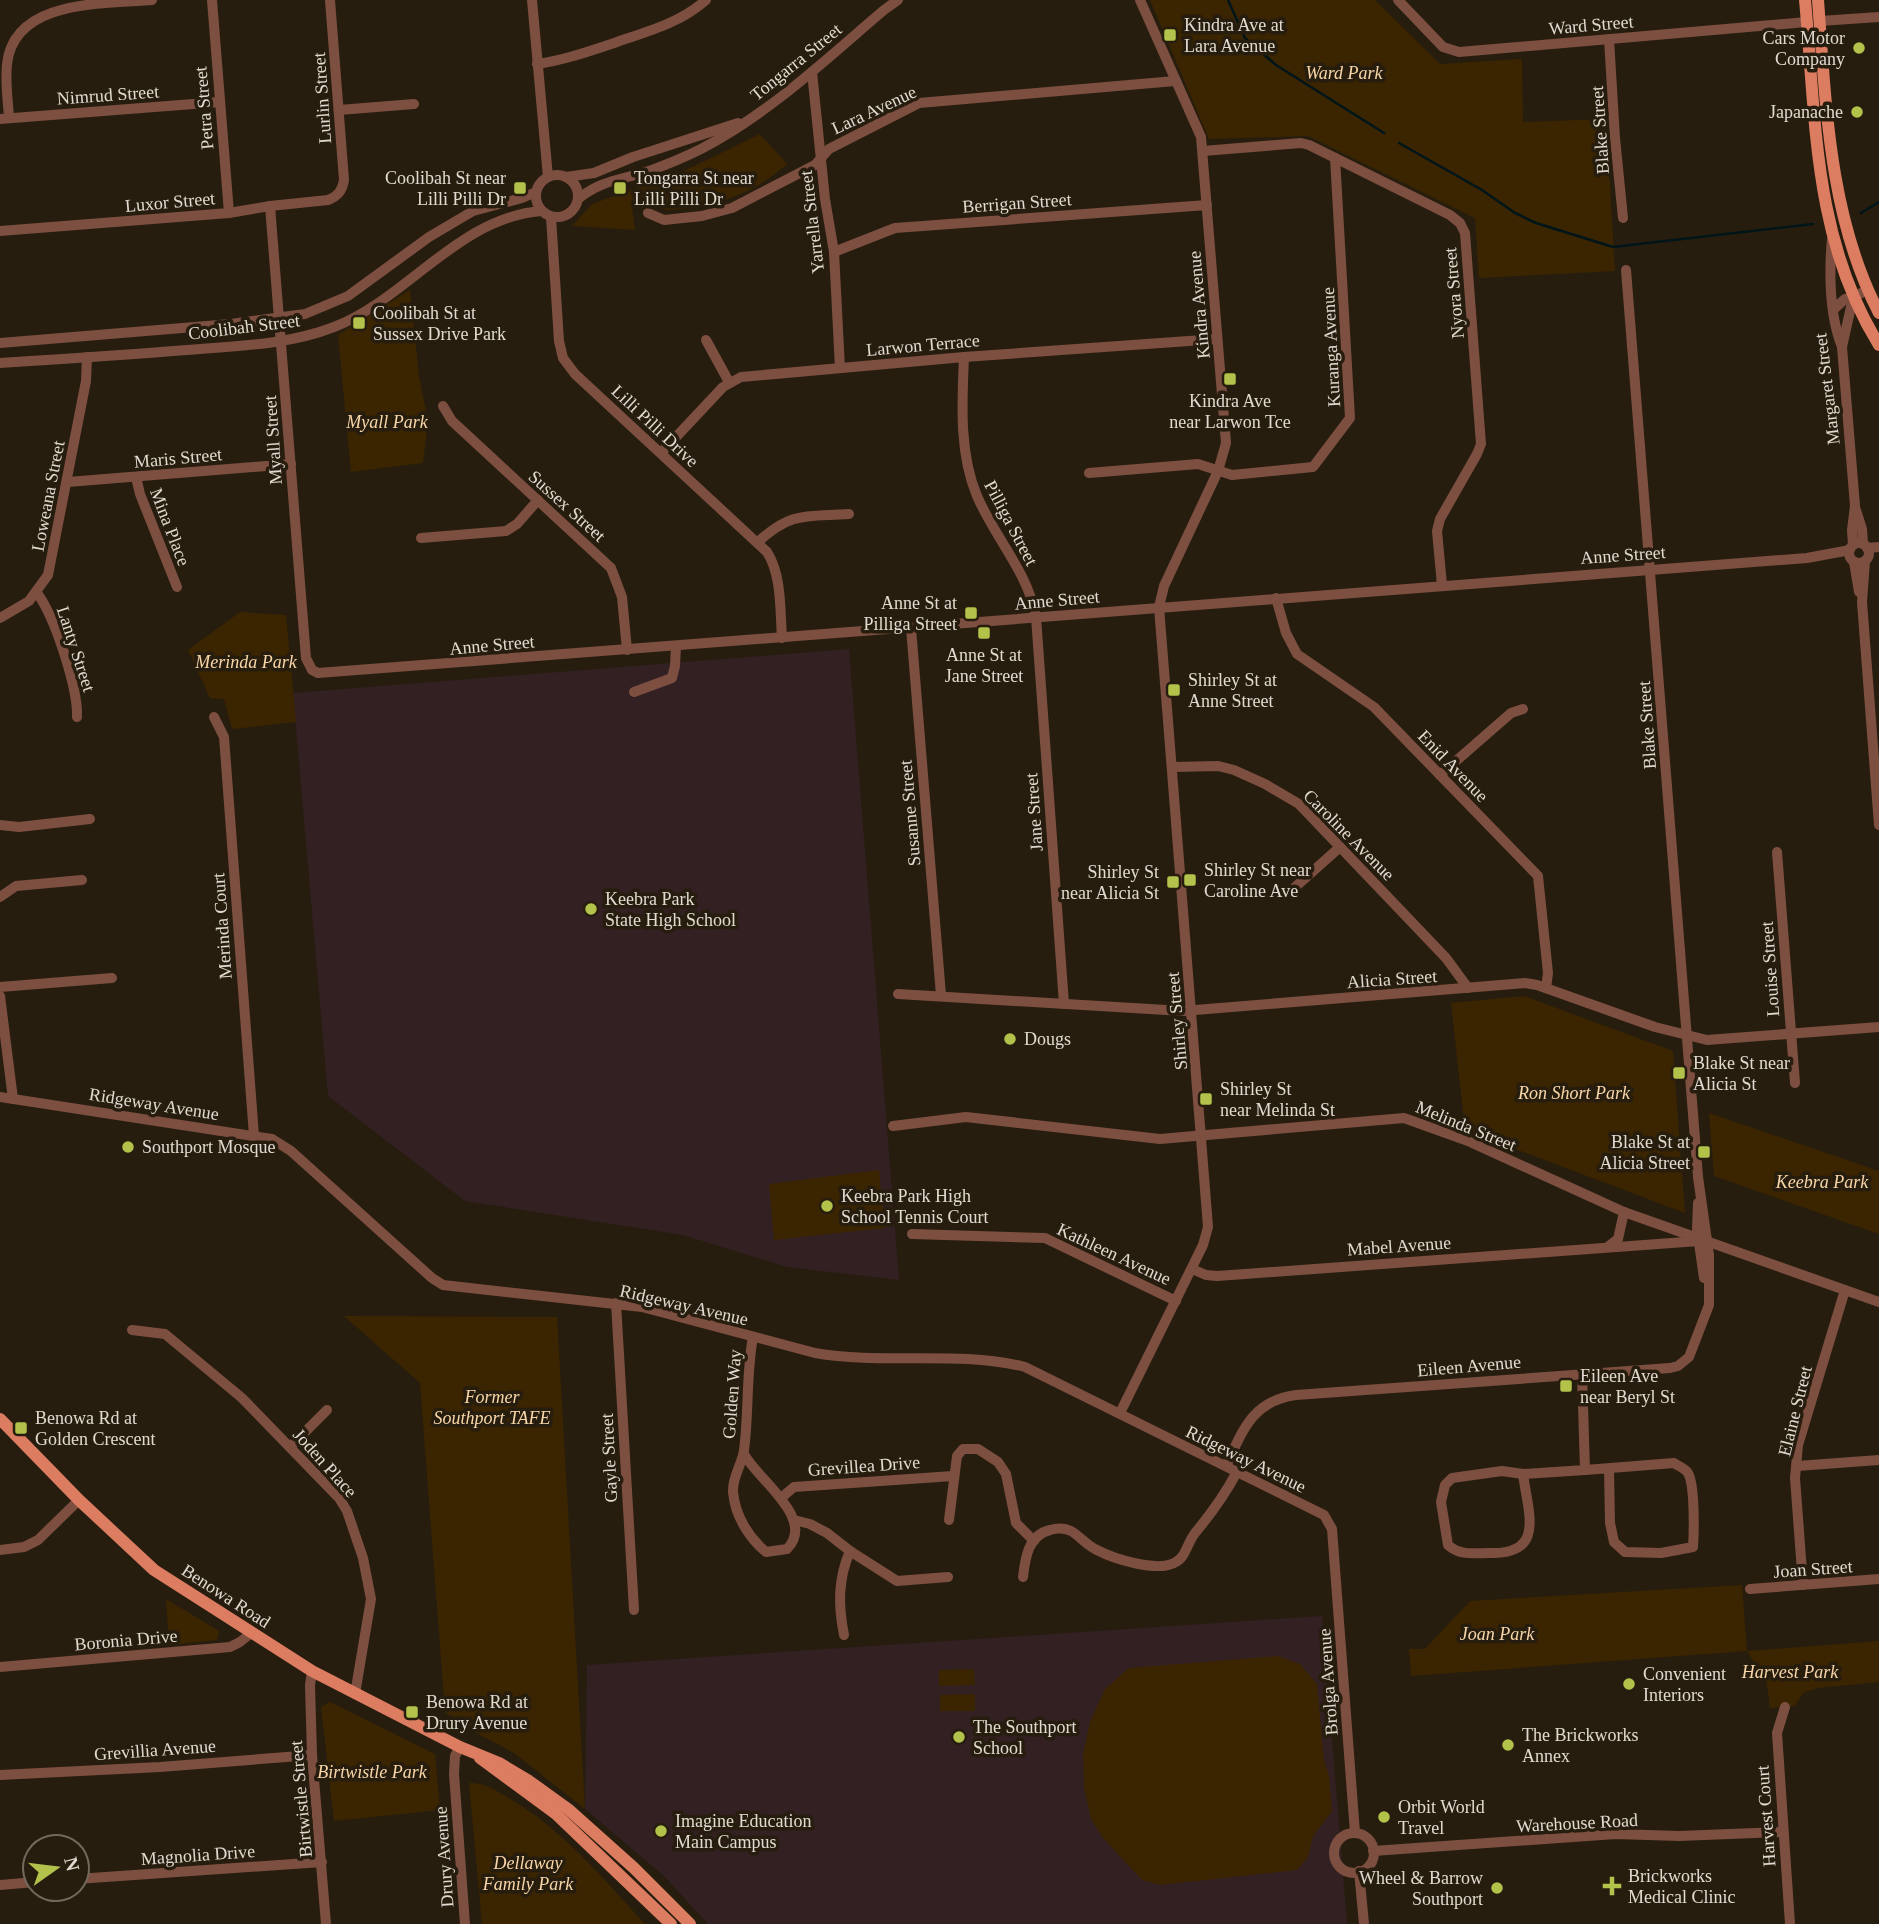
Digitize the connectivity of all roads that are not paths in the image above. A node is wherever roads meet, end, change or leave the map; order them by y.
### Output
1 (152, 0) edge
2 (212, 0) edge
3 (330, 0) edge
4 (532, 0) edge
5 (706, 0) edge
6 (898, 0) edge
7 (1140, 0) edge
8 (1398, 0) edge
9 (1804, 0) edge
10 (1818, 0) edge
11 (1879, 17) edge
12 (1813, 22) junction
13 (1609, 39) junction
14 (537, 64) junction
15 (812, 72) junction
16 (1175, 81) junction
17 (219, 102) junction
18 (414, 104) dead end
19 (339, 110) junction
20 (4, 119) edge
21 (746, 121) junction
22 (1203, 151) junction
23 (820, 158) junction
24 (1335, 158) junction
25 (548, 177) junction
26 (566, 177) junction
27 (536, 192) junction
28 (340, 193) joint
29 (578, 200) junction
30 (1207, 205) junction
31 (270, 206) junction
32 (541, 211) junction
33 (229, 213) junction
34 (648, 214) dead end
35 (551, 217) junction
36 (1623, 218) dead end
37 (0, 231) edge
38 (1832, 237) junction
39 (834, 252) junction
40 (1626, 270) dead end
41 (1868, 289) junction
42 (1853, 298) junction
43 (1834, 309) junction
44 (1879, 313) edge
45 (279, 319) junction
46 (1217, 338) junction
47 (706, 340) dead end
48 (281, 341) junction
49 (0, 343) edge
50 (1879, 345) edge
51 (1842, 347) junction
52 (964, 357) junction
53 (87, 358) junction
54 (0, 363) edge
55 (840, 368) junction
56 (729, 383) junction
57 (443, 406) dead end
58 (661, 453) junction
59 (291, 464) junction
60 (1218, 471) junction
61 (1089, 473) dead end
62 (136, 477) junction
63 (68, 482) junction
64 (538, 500) junction
65 (849, 514) dead end
66 (421, 538) dead end
67 (758, 542) junction
68 (1879, 547) edge
69 (1861, 553) edge
70 (1650, 568) junction
71 (1442, 585) junction
72 (177, 587) dead end
73 (37, 593) junction
74 (1276, 598) junction
75 (1159, 607) junction
76 (1036, 617) junction
77 (0, 618) edge
78 (911, 628) junction
79 (782, 638) junction
80 (676, 646) junction
81 (627, 650) junction
82 (312, 670) joint
83 (634, 692) dead end
84 (1523, 709) dead end
85 (214, 717) dead end
86 (77, 718) dead end
87 (1172, 767) junction
88 (1440, 775) junction
89 (90, 819) dead end
90 (0, 825) edge
91 (1879, 825) edge
92 (1339, 847) junction
93 (1777, 852) dead end
94 (82, 880) dead end
95 (1293, 889) dead end
96 (0, 897) edge
97 (111, 978) dead end
98 (0, 987) edge
99 (1468, 988) junction
100 (1546, 988) junction
101 (898, 994) dead end
102 (941, 995) junction
103 (0, 996) edge
104 (1064, 1004) junction
105 (1191, 1010) junction
106 (1879, 1027) edge
107 (1791, 1034) junction
108 (1686, 1036) junction
109 (1795, 1083) dead end
110 (0, 1097) edge
111 (13, 1099) junction
112 (893, 1126) dead end
113 (254, 1136) junction
114 (1202, 1137) junction
115 (1624, 1212) junction
116 (912, 1234) dead end
117 (1702, 1241) junction
118 (1609, 1246) junction
119 (1192, 1269) junction
120 (1845, 1290) junction
121 (1176, 1301) junction
122 (1879, 1302) edge
123 (616, 1303) junction
124 (1709, 1303) joint
125 (132, 1330) dead end
126 (752, 1337) junction
127 (1582, 1373) junction
128 (327, 1410) dead end
129 (1120, 1413) junction
130 (0, 1419) edge
131 (290, 1447) junction
132 (744, 1454) junction
133 (1879, 1460) edge
134 (1226, 1466) junction
135 (1797, 1466) junction
136 (1609, 1469) junction
137 (1585, 1470) junction
138 (1237, 1472) junction
139 (1523, 1474) junction
140 (953, 1476) junction
141 (781, 1498) junction
142 (79, 1500) junction
143 (793, 1520) junction
144 (949, 1520) dead end
145 (1332, 1529) joint
146 (1034, 1541) junction
147 (0, 1550) edge
148 (850, 1551) junction
149 (948, 1577) dead end
150 (1023, 1577) dead end
151 (1879, 1580) edge
152 (1803, 1585) junction
153 (1750, 1589) dead end
154 (634, 1610) dead end
155 (251, 1633) junction
156 (844, 1635) dead end
157 (0, 1667) edge
158 (312, 1671) junction
159 (355, 1693) junction
160 (1785, 1707) dead end
161 (466, 1749) junction
162 (312, 1755) junction
163 (0, 1775) edge
164 (1782, 1832) junction
165 (1355, 1833) junction
166 (1373, 1851) junction
167 (322, 1862) junction
168 (1359, 1871) junction
169 (91, 1879) edge
170 (21, 1883) edge
171 (0, 1885) edge
172 (326, 1924) edge
173 (465, 1924) edge
174 (671, 1924) edge
175 (690, 1924) edge
176 (1364, 1924) edge
177 (1790, 1924) edge

1 - 20 street
2 - 17 street, Petra Street
3 - 19 street, Lurlin Street
4 - 14 street
5 - 14 street
6 - 15 street, Tongarra Street
7 - 16 street, Kindra Avenue
8 - 13 street, Ward Street
9 - 12 main road
10 - 12 main road
11 - 12 street, Ward Street
12 - 13 street, Ward Street
12 - 38 main road
12 - 41 main road
13 - 36 street, Blake Street
14 - 25 street
15 - 21 street, Tongarra Street
15 - 23 street, Yarrella Street
16 - 22 street, Kindra Avenue
16 - 23 street, Lara Avenue
17 - 20 street, Nimrud Street
17 - 33 street, Petra Street
18 - 19 street
19 - 28 street, Lurlin Street
21 - 26 street, Tongarra Street
21 - 29 street, Tongarra Street
22 - 24 street, Nyora Street
22 - 30 street, Kindra Avenue
23 - 34 street, Lara Avenue
23 - 39 street, Yarrella Street
24 - 60 street, Kuranga Avenue
24 - 71 street, Nyora Street
25 - 26 street
25 - 27 street
26 - 29 street
27 - 32 street
27 - 45 street, Coolibah Street
28 - 31 street, Luxor Street
29 - 35 street
30 - 39 street, Berrigan Street
30 - 46 street, Kindra Avenue
31 - 33 street, Luxor Street
31 - 45 street, Myall Street
32 - 35 street
32 - 48 street, Coolibah Street
33 - 37 street, Luxor Street
35 - 58 street, Lilli Pilli Drive
38 - 42 main road
38 - 43 street
39 - 55 street, Yarrella Street
40 - 70 street, Blake Street
41 - 42 street, Margaret Street
41 - 44 main road
42 - 43 street, Margaret Street
42 - 50 main road
42 - 51 street
43 - 51 street, Margaret Street
45 - 48 street, Myall Street
45 - 49 street, Coolibah Street
46 - 52 street, Larwon Terrace
46 - 60 street, Kindra Avenue
47 - 56 street
48 - 53 street, Coolibah Street
48 - 59 street, Myall Street
51 - 69 street, Margaret Street
52 - 55 street, Larwon Terrace
52 - 76 street, Pilliga Street
53 - 54 street, Coolibah Street
53 - 63 street, Loweana Street
55 - 56 street, Larwon Terrace
56 - 58 street
57 - 64 street, Sussex Street
58 - 67 street, Lilli Pilli Drive
59 - 62 street, Maris Street
59 - 82 street, Myall Street
60 - 61 street
60 - 75 street, Kindra Avenue
62 - 63 street, Maris Street
62 - 72 street, Mina Place
63 - 73 street, Loweana Street
64 - 66 street
64 - 81 street, Sussex Street
65 - 67 street
67 - 79 street, Lilli Pilli Drive
68 - 69 street, Anne Street
69 - 70 street, Anne Street
69 - 91 street, Margaret Street
70 - 71 street, Anne Street
70 - 108 street, Blake Street
71 - 74 street, Anne Street
73 - 77 street
73 - 86 street, Lanty Street
74 - 75 street, Anne Street
74 - 88 street, Enid Avenue
75 - 76 street, Anne Street
75 - 87 street, Shirley Street
76 - 78 street, Anne Street
76 - 104 street, Jane Street
78 - 79 street, Anne Street
78 - 102 street, Susanne Street
79 - 80 street, Anne Street
80 - 81 street, Anne Street
80 - 83 street
81 - 82 street, Anne Street
84 - 88 street
85 - 113 street, Merinda Court
87 - 92 street, Caroline Avenue
87 - 105 street, Shirley Street
88 - 100 street, Enid Avenue
89 - 90 street
92 - 95 street
92 - 99 street, Caroline Avenue
93 - 107 street, Louise Street
94 - 96 street
97 - 98 street
99 - 100 street, Alicia Street
99 - 105 street, Alicia Street
100 - 108 street, Alicia Street
101 - 102 street, Alicia Street
102 - 104 street, Alicia Street
103 - 111 street
104 - 105 street, Alicia Street
105 - 114 street, Shirley Street
106 - 107 street, Alicia Street
107 - 108 street, Alicia Street
107 - 109 street, Louise Street
108 - 117 street, Blake Street
110 - 111 street, Ridgeway Avenue
111 - 113 street, Ridgeway Avenue
112 - 114 street, Melinda Street
113 - 123 street, Ridgeway Avenue
114 - 115 street, Melinda Street
114 - 119 street, Shirley Street
115 - 117 street, Melinda Street
115 - 118 street
116 - 121 street, Kathleen Avenue
117 - 118 street, Mabel Avenue
117 - 120 street, Melinda Street
117 - 124 street, Blake Street
118 - 119 street, Mabel Avenue
119 - 121 street, Shirley Street
120 - 122 street, Melinda Street
120 - 135 street, Elaine Street
121 - 129 street, Shirley Street
123 - 126 street, Ridgeway Avenue
123 - 154 street, Gayle Street
124 - 127 street, Eileen Avenue
125 - 131 street, Joden Place
126 - 129 street, Ridgeway Avenue
126 - 132 street, Golden Way
127 - 134 street, Eileen Avenue
127 - 137 street
128 - 131 street
129 - 134 street, Ridgeway Avenue
130 - 142 main road, Benowa Road
131 - 159 street, Joden Place
132 - 141 street, Golden Way
132 - 143 street, Golden Way
133 - 135 street
134 - 138 street, Ridgeway Avenue
135 - 152 street, Elaine Street
136 - 136 street
136 - 137 street
137 - 139 street
138 - 145 street, Ridgeway Avenue
138 - 146 street
139 - 139 street
140 - 141 street, Grevillea Drive
140 - 144 street
140 - 146 street
141 - 143 street, Golden Way
142 - 147 street
142 - 155 main road, Benowa Road
143 - 148 street
145 - 165 street, Brolga Avenue
146 - 150 street
148 - 149 street
148 - 156 street
151 - 152 street, Joan Street
152 - 153 street, Joan Street
155 - 157 street, Boronia Drive
155 - 158 main road, Benowa Road
158 - 159 main road, Benowa Road
158 - 162 street, Birtwistle Street
159 - 161 main road, Benowa Road
160 - 164 street, Harvest Court
161 - 173 street, Drury Avenue
161 - 174 main road, Benowa Road
161 - 175 main road, Benowa Road
162 - 163 street, Grevillia Avenue
162 - 167 street, Birtwistle Street
164 - 166 street, Warehouse Road
164 - 177 street, Harvest Court
165 - 166 street
165 - 168 street
166 - 168 street
167 - 169 street, Magnolia Drive
167 - 172 street, Birtwistle Street
168 - 176 street
170 - 171 street

